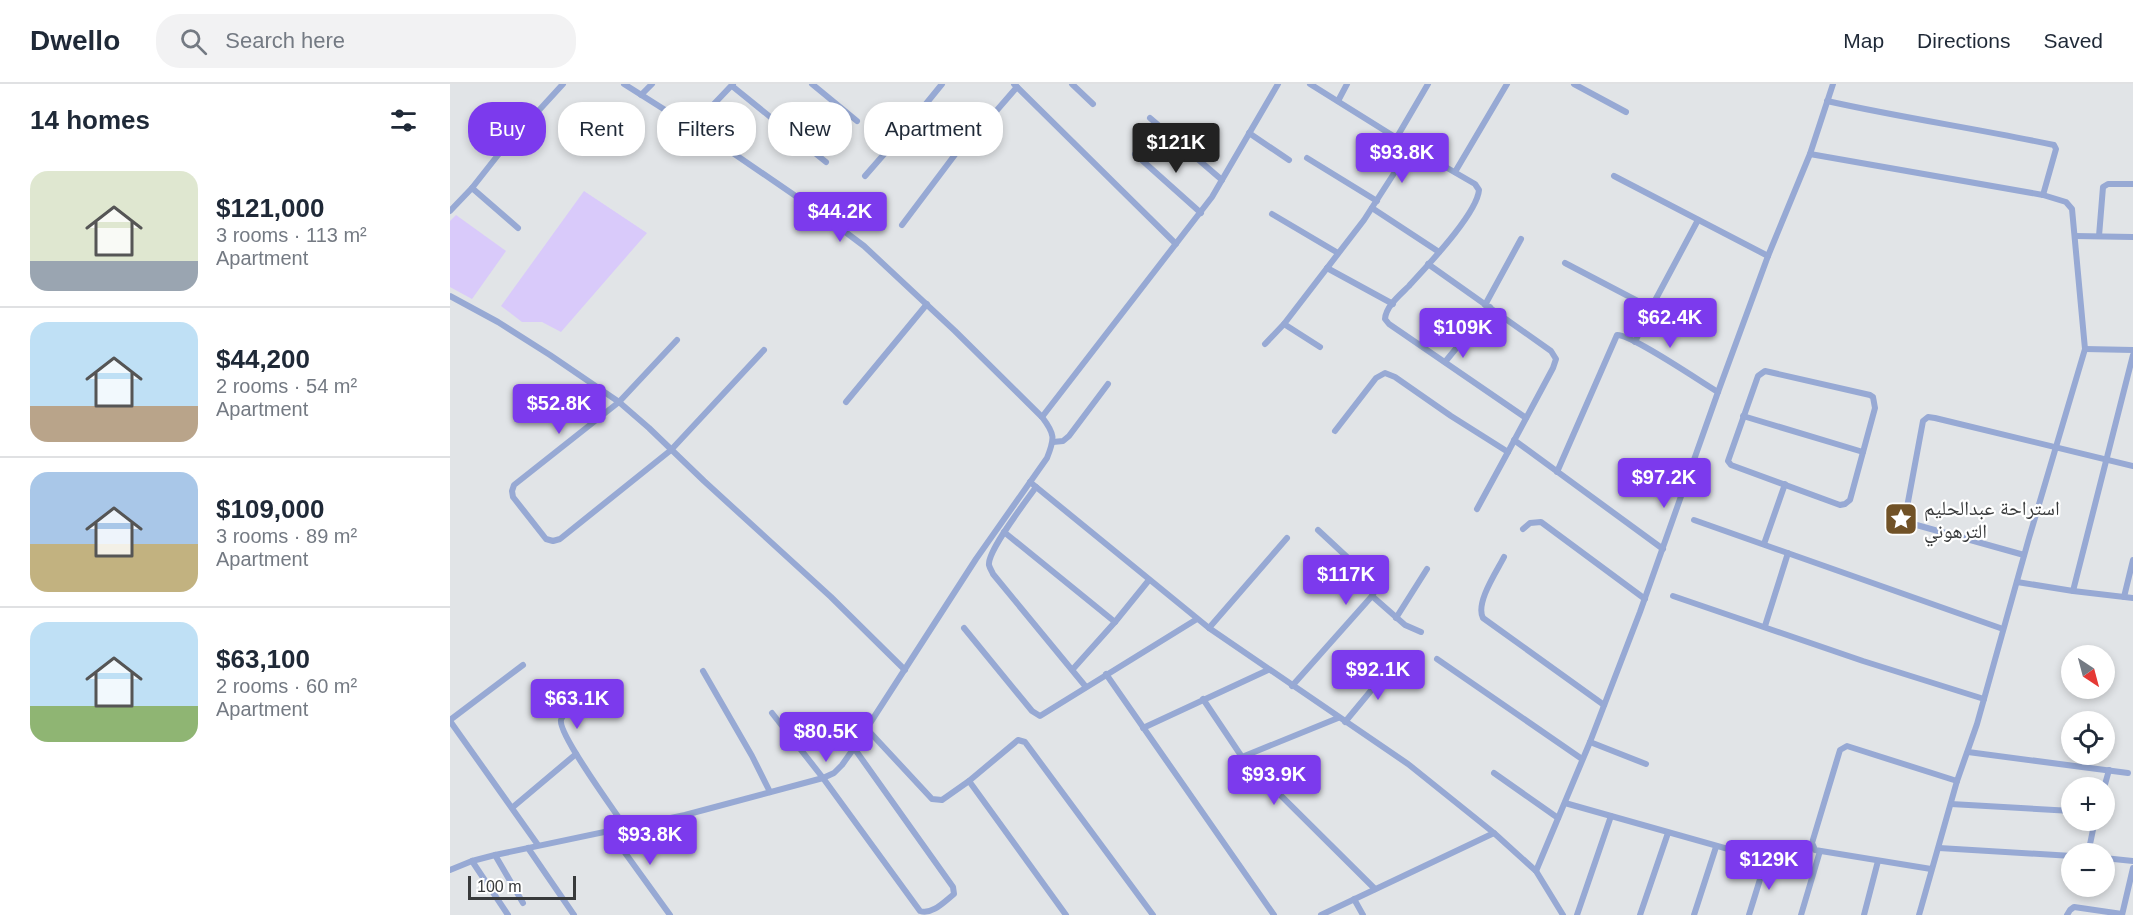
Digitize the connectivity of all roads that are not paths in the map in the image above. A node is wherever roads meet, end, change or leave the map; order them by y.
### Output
1 (563, 84) edge
2 (624, 84) edge
3 (652, 84) edge
4 (812, 84) edge
5 (942, 84) edge
6 (1072, 84) edge
7 (1278, 84) edge
8 (1310, 84) edge
9 (1347, 84) edge
10 (1428, 84) edge
11 (1507, 84) edge
12 (1574, 84) edge
13 (1833, 84) edge
14 (733, 85) edge
15 (1016, 86) edge
16 (641, 95) junction
17 (1338, 101) junction
18 (1827, 101) junction
19 (716, 102) edge
20 (1093, 104) dead end
21 (657, 105) edge
22 (1626, 112) dead end
23 (1150, 118) dead end
24 (858, 121) dead end
25 (1249, 133) junction
26 (1397, 137) junction
27 (1412, 147) junction
28 (1135, 154) dead end
29 (1810, 154) junction
30 (736, 156) edge
31 (1306, 158) dead end
32 (1289, 160) dead end
33 (826, 162) dead end
34 (1455, 172) junction
35 (865, 176) dead end
36 (1614, 176) dead end
37 (1222, 180) junction
38 (2133, 184) edge
39 (472, 188) junction
40 (2043, 195) junction
41 (1377, 201) junction
42 (1372, 208) junction
43 (450, 211) edge
44 (1202, 213) junction
45 (1272, 214) dead end
46 (1698, 219) junction
47 (902, 225) dead end
48 (518, 228) dead end
49 (2075, 236) junction
50 (2098, 236) junction
51 (2133, 237) edge
52 (1521, 239) dead end
53 (1176, 244) junction
54 (1439, 252) junction
55 (1338, 253) junction
56 (1768, 256) junction
57 (1565, 263) dead end
58 (1428, 264) junction
59 (1326, 268) junction
60 (450, 296) edge
61 (1392, 303) junction
62 (927, 304) junction
63 (1488, 306) junction
64 (1651, 308) junction
65 (1284, 324) junction
66 (677, 340) dead end
67 (1635, 342) junction
68 (1265, 344) dead end
69 (1320, 347) dead end
70 (2085, 349) junction
71 (764, 350) dead end
72 (2133, 350) edge
73 (2133, 355) edge
74 (1445, 362) junction
75 (1108, 384) dead end
76 (1718, 392) junction
77 (619, 402) junction
78 (846, 402) dead end
79 (1743, 416) junction
80 (1042, 417) junction
81 (1526, 418) junction
82 (1335, 430) dead end
83 (1514, 440) junction
84 (1053, 442) junction
85 (2057, 447) junction
86 (672, 450) junction
87 (1508, 452) junction
88 (1863, 453) junction
89 (2106, 459) junction
90 (2133, 466) edge
91 (1557, 472) junction
92 (1030, 482) junction
93 (1785, 484) junction
94 (1036, 487) junction
95 (1477, 509) dead end
96 (1694, 520) dead end
97 (1523, 529) dead end
98 (1318, 530) dead end
99 (1004, 531) junction
100 (1287, 538) dead end
101 (1764, 544) junction
102 (1663, 549) junction
103 (1788, 554) junction
104 (2024, 555) junction
105 (1504, 557) dead end
106 (2133, 560) edge
107 (1427, 568) dead end
108 (1149, 580) junction
109 (2017, 582) junction
110 (2073, 591) junction
111 (1673, 596) dead end
112 (1372, 597) junction
113 (2124, 597) junction
114 (2133, 598) edge
115 (1645, 599) junction
116 (1396, 618) junction
117 (1197, 619) junction
118 (1115, 622) junction
119 (1765, 626) junction
120 (964, 628) dead end
121 (1209, 628) junction
122 (2003, 629) junction
123 (1421, 632) dead end
124 (1437, 659) dead end
125 (523, 665) dead end
126 (1073, 669) junction
127 (905, 670) junction
128 (1268, 670) junction
129 (703, 671) dead end
130 (1371, 671) dead end
131 (1106, 674) junction
132 (1292, 686) junction
133 (1086, 687) junction
134 (1203, 699) junction
135 (1984, 699) junction
136 (1604, 705) junction
137 (572, 706) dead end
138 (772, 712) dead end
139 (1338, 718) junction
140 (450, 721) edge
141 (1345, 722) junction
142 (866, 728) junction
143 (1143, 728) junction
144 (1590, 742) junction
145 (854, 748) junction
146 (1968, 752) junction
147 (576, 754) junction
148 (1242, 757) junction
149 (1582, 759) junction
150 (1646, 764) dead end
151 (2109, 770) junction
152 (1494, 773) dead end
153 (2128, 774) dead end
154 (2107, 777) edge
155 (823, 778) junction
156 (969, 781) junction
157 (1957, 782) junction
158 (770, 792) junction
159 (1565, 803) junction
160 (1951, 804) junction
161 (513, 807) junction
162 (2061, 811) edge
163 (1611, 816) junction
164 (1558, 818) junction
165 (626, 828) junction
166 (610, 832) junction
167 (1494, 832) junction
168 (1668, 833) junction
169 (538, 845) junction
170 (1716, 847) junction
171 (528, 848) junction
172 (1939, 848) junction
173 (1820, 851) junction
174 (495, 855) junction
175 (2061, 855) edge
176 (2115, 859) edge
177 (1766, 860) junction
178 (472, 861) junction
179 (1878, 861) junction
180 (2133, 861) edge
181 (1788, 866) dead end
182 (1931, 868) junction
183 (2133, 868) edge
184 (450, 870) edge
185 (1536, 871) junction
186 (2131, 883) edge
187 (1375, 890) junction
188 (1353, 899) junction
189 (523, 903) dead end
190 (2122, 914) edge
191 (508, 915) edge
192 (574, 915) edge
193 (670, 915) edge
194 (1066, 915) edge
195 (1153, 915) edge
196 (1274, 915) edge
197 (1321, 915) edge
198 (1363, 915) edge
199 (1563, 915) edge
200 (1577, 915) edge
201 (1640, 915) edge
202 (1694, 915) edge
203 (1749, 915) edge
204 (1801, 915) edge
205 (1864, 915) edge
206 (1918, 915) edge
207 (2067, 915) edge

1 - 39 street
2 - 16 street
3 - 16 street
4 - 24 street
5 - 35 street
6 - 20 street
7 - 25 street
8 - 17 street
9 - 17 street
10 - 26 street
11 - 34 street
12 - 22 street
13 - 18 street
14 - 19 street
14 - 33 street
15 - 47 street
15 - 53 street
16 - 21 street
17 - 26 street
18 - 29 street
18 - 40 street
23 - 37 street
25 - 32 street
25 - 37 street
26 - 27 street
27 - 34 street
27 - 41 street
28 - 44 street
29 - 40 street
29 - 56 street
30 - 62 street
31 - 41 street
34 - 54 street
36 - 46 street
37 - 44 street
38 - 50 street
39 - 43 street
39 - 48 street
40 - 49 street
41 - 42 street
42 - 54 street
42 - 55 street
44 - 53 street
45 - 55 street
46 - 56 street
46 - 64 street
49 - 50 street
49 - 70 street
50 - 51 street
52 - 63 street
53 - 80 street
54 - 58 street
55 - 59 street
56 - 76 street
57 - 64 street
58 - 61 street
58 - 63 street
59 - 61 street
59 - 65 street
60 - 77 street
61 - 74 street
62 - 78 street
62 - 80 street
63 - 74 street
63 - 81 street
64 - 67 street
65 - 68 street
65 - 69 street
66 - 77 street
67 - 76 street
67 - 91 street
70 - 72 street
70 - 85 street
71 - 86 street
73 - 89 street
74 - 81 street
75 - 84 street
76 - 102 street
77 - 86 street
77 - 86 street
79 - 88 street
79 - 88 street
79 - 93 street
80 - 84 street
81 - 83 street
82 - 87 street
83 - 87 street
83 - 91 street
84 - 92 street
85 - 89 street
85 - 104 street
85 - 104 street
86 - 127 street
87 - 95 street
88 - 93 street
89 - 90 street
89 - 110 street
91 - 102 street
92 - 94 street
92 - 127 street
93 - 101 street
94 - 99 street
94 - 108 street
96 - 101 street
97 - 115 street
98 - 112 street
99 - 118 street
99 - 126 street
100 - 121 street
101 - 103 street
102 - 115 street
103 - 119 street
103 - 122 street
104 - 109 street
105 - 136 street
106 - 113 street
107 - 116 street
108 - 117 street
108 - 118 street
109 - 110 street
109 - 122 street
110 - 113 street
111 - 119 street
112 - 116 street
112 - 132 street
113 - 114 street
115 - 136 street
116 - 123 street
117 - 121 street
117 - 131 street
118 - 126 street
119 - 135 street
120 - 133 street
121 - 128 street
122 - 135 street
124 - 149 street
125 - 140 street
126 - 133 street
127 - 142 street
128 - 132 street
128 - 134 street
129 - 158 street
130 - 141 street
131 - 133 street
131 - 143 street
132 - 139 street
134 - 143 street
134 - 148 street
135 - 146 street
136 - 144 street
137 - 147 street
138 - 155 street
139 - 141 street
139 - 148 street
140 - 161 street
141 - 167 street
142 - 145 street
142 - 156 street
143 - 196 street
144 - 149 street
144 - 150 street
145 - 155 street
145 - 155 street
146 - 151 street
146 - 157 street
147 - 161 street
147 - 165 street
148 - 187 street
149 - 159 street
151 - 153 street
151 - 154 street
152 - 164 street
155 - 158 street
156 - 194 street
156 - 195 street
157 - 160 street
157 - 173 street
158 - 165 street
159 - 163 street
159 - 164 street
160 - 162 street
160 - 172 street
161 - 169 street
163 - 168 street
163 - 200 street
164 - 185 street
165 - 166 street
166 - 169 street
166 - 193 street
167 - 185 street
167 - 187 street
168 - 170 street
168 - 201 street
169 - 171 street
170 - 177 street
170 - 202 street
171 - 174 street
171 - 192 street
172 - 175 street
172 - 182 street
173 - 179 street
173 - 204 street
174 - 178 street
174 - 189 street
176 - 180 street
177 - 181 street
177 - 203 street
178 - 184 street
178 - 191 street
179 - 182 street
179 - 205 street
182 - 206 street
183 - 186 street
185 - 199 street
186 - 190 street
187 - 188 street
188 - 197 street
188 - 198 street
190 - 207 street

